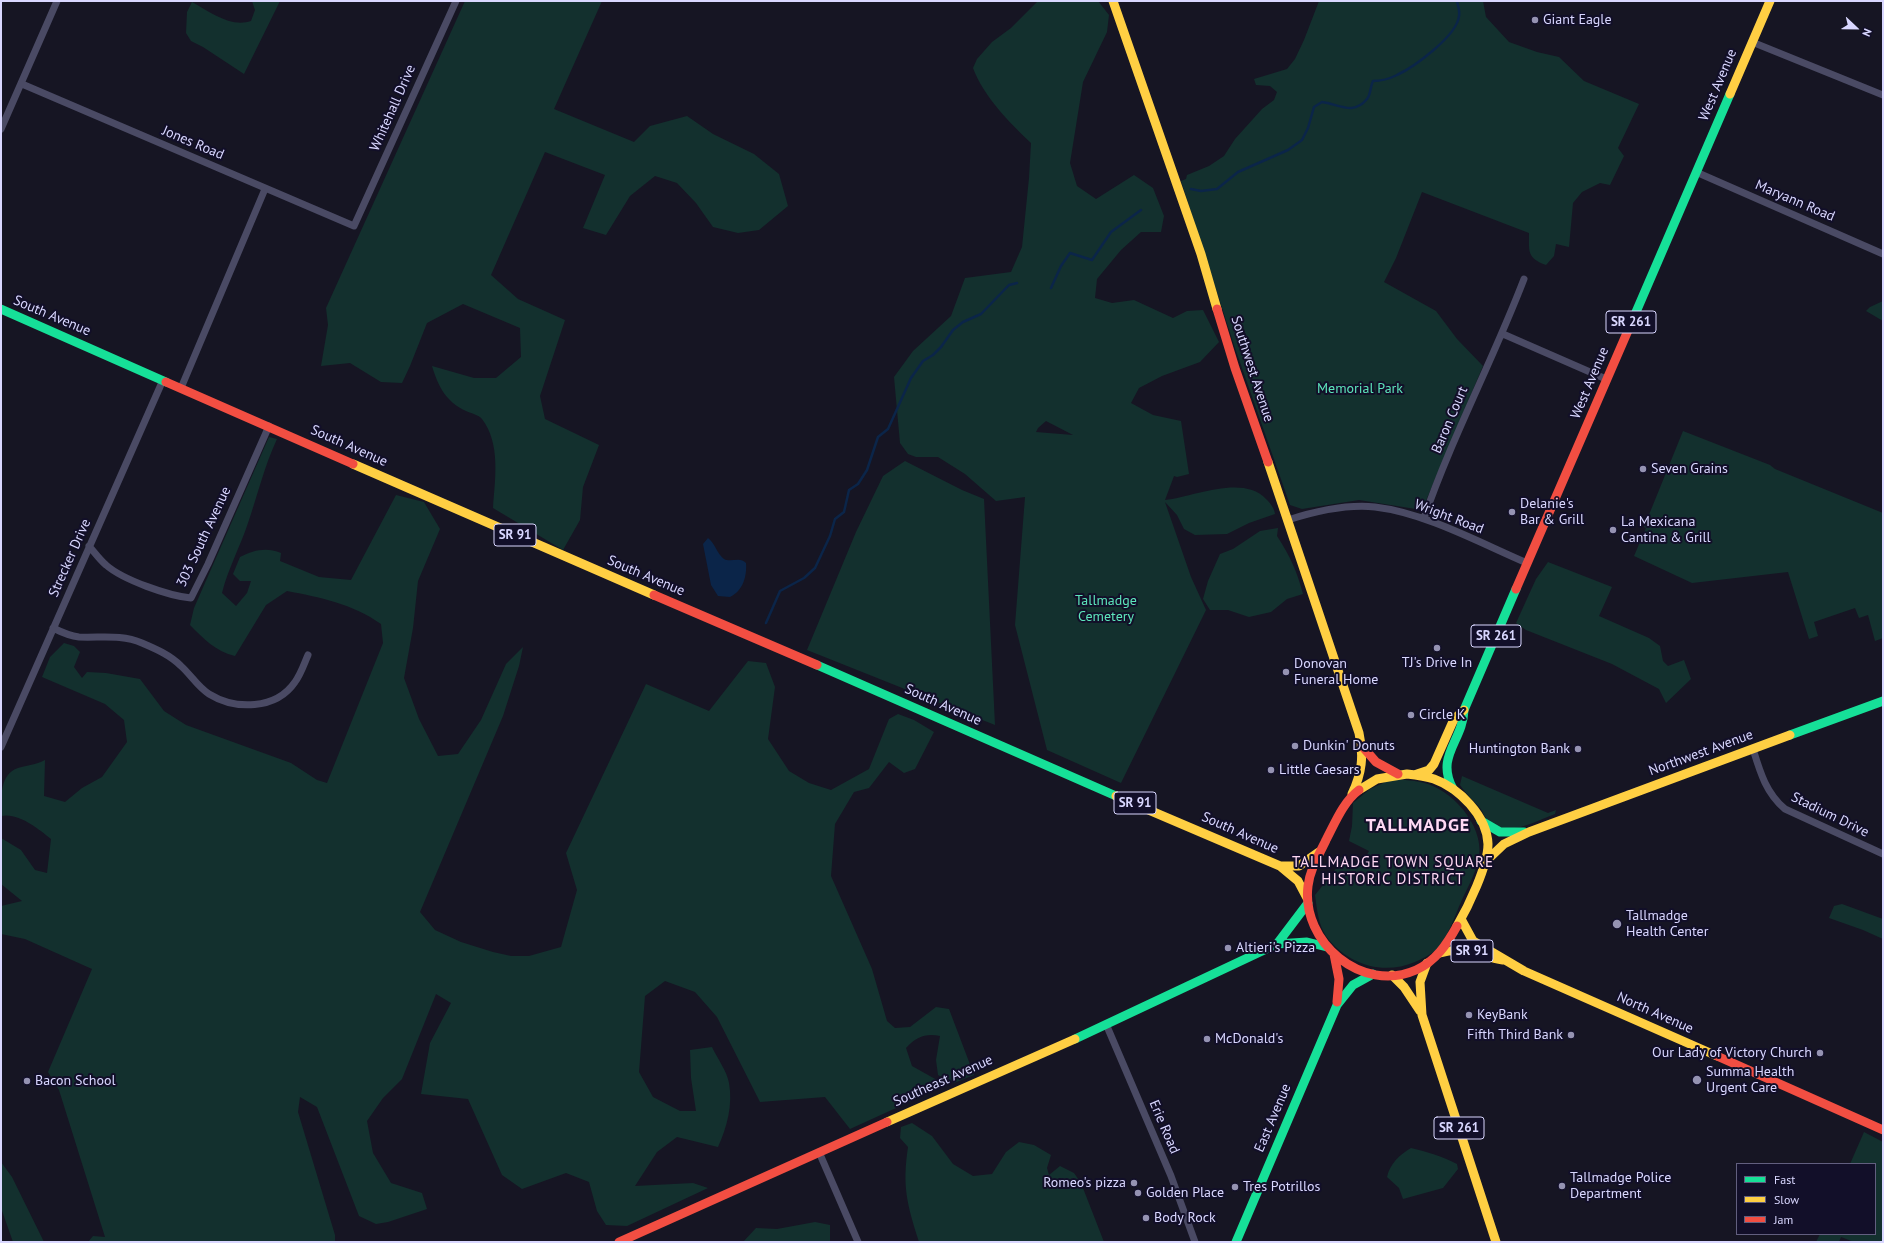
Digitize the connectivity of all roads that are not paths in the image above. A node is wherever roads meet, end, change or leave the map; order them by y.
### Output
1 (57, 1) edge
2 (456, 1) edge
3 (1113, 1) edge
4 (1770, 1) edge
5 (1752, 42) junction
6 (22, 84) junction
7 (1883, 95) edge
8 (1, 130) edge
9 (1696, 172) junction
10 (265, 189) junction
11 (354, 226) joint
12 (1883, 254) edge
13 (1524, 280) dead end
14 (1, 309) edge
15 (1503, 334) junction
16 (1606, 379) junction
17 (163, 380) junction
18 (181, 388) junction
19 (269, 426) junction
20 (1424, 518) junction
21 (1288, 520) junction
22 (89, 546) junction
23 (1527, 563) junction
24 (53, 628) junction
25 (308, 655) dead end
26 (1883, 701) edge
27 (1464, 710) junction
28 (1362, 746) junction
29 (1, 747) edge
30 (1754, 748) junction
31 (1398, 774) junction
32 (1415, 774) junction
33 (1453, 790) junction
34 (1352, 794) junction
35 (1481, 821) junction
36 (1529, 832) junction
37 (1321, 851) junction
38 (1883, 854) edge
39 (1484, 863) junction
40 (1280, 866) junction
41 (1308, 900) junction
42 (1461, 919) junction
43 (1277, 944) junction
44 (1327, 947) junction
45 (1440, 953) junction
46 (1334, 954) junction
47 (1503, 960) junction
48 (1427, 963) junction
49 (1373, 974) junction
50 (1392, 975) junction
51 (1337, 1005) junction
52 (1422, 1014) junction
53 (1106, 1024) junction
54 (1883, 1130) edge
55 (818, 1152) junction
56 (619, 1242) edge
57 (858, 1242) edge
58 (1195, 1242) edge
59 (1236, 1242) edge
60 (1496, 1242) edge

1 - 6 street
2 - 11 street, Whitehall Drive
3 - 21 main road, Southwest Avenue
4 - 5 main road, West Avenue / SR 261
5 - 7 street
5 - 9 main road, West Avenue / SR 261
6 - 8 street
6 - 10 street, Jones Road
9 - 12 street, Maryann Road
9 - 16 main road, West Avenue / SR 261
10 - 11 street, Jones Road
10 - 18 street
13 - 15 street, Baron Court
14 - 17 main road, South Avenue / SR 91
15 - 16 street
15 - 20 street, Baron Court
16 - 23 main road, West Avenue / SR 261
17 - 18 main road, South Avenue / SR 91
17 - 22 street, Strecker Drive
18 - 19 main road, South Avenue / SR 91
19 - 22 street, 303 South Avenue
19 - 40 main road, South Avenue / SR 91
20 - 21 street, Wright Road
20 - 23 street, Wright Road
21 - 28 main road, Southwest Avenue
22 - 24 street, Strecker Drive
23 - 27 main road, West Avenue / SR 261
24 - 25 street
24 - 29 street, Strecker Drive
26 - 30 main road, Northwest Avenue
27 - 32 main road, West Avenue / SR 261
27 - 33 main road, West Avenue / SR 261
28 - 31 main road, Southwest Avenue
28 - 34 main road, Southwest Avenue
30 - 36 main road, Northwest Avenue
30 - 38 street, Stadium Drive
31 - 32 main road, SR 91
31 - 34 main road, SR 91
32 - 33 main road, SR 91
33 - 35 main road, SR 91
34 - 37 main road, SR 91
35 - 36 main road, Northwest Avenue
35 - 39 main road, SR 91
36 - 39 main road, Northwest Avenue
37 - 40 main road, South Avenue / SR 91
37 - 41 main road
39 - 42 main road, SR 91
40 - 41 main road, South Avenue / SR 91
41 - 43 main road, Southeast Avenue
41 - 44 main road, SR 91
42 - 45 main road
42 - 47 main road, North Avenue / SR 91
43 - 44 main road, Southeast Avenue
43 - 53 main road, Southeast Avenue
44 - 46 main road, SR 91
45 - 47 main road, North Avenue / SR 91
45 - 48 main road, SR 91
46 - 49 main road, SR 91
46 - 51 main road, East Avenue
47 - 54 main road, North Avenue / SR 91
48 - 50 main road, SR 91
48 - 52 main road, SR 261
49 - 50 main road, SR 91
49 - 51 main road, East Avenue
50 - 52 main road, SR 261
51 - 59 main road, East Avenue
52 - 60 main road, SR 261
53 - 55 main road, Southeast Avenue
53 - 58 street, Erie Road
55 - 56 main road, Southeast Avenue
55 - 57 street

